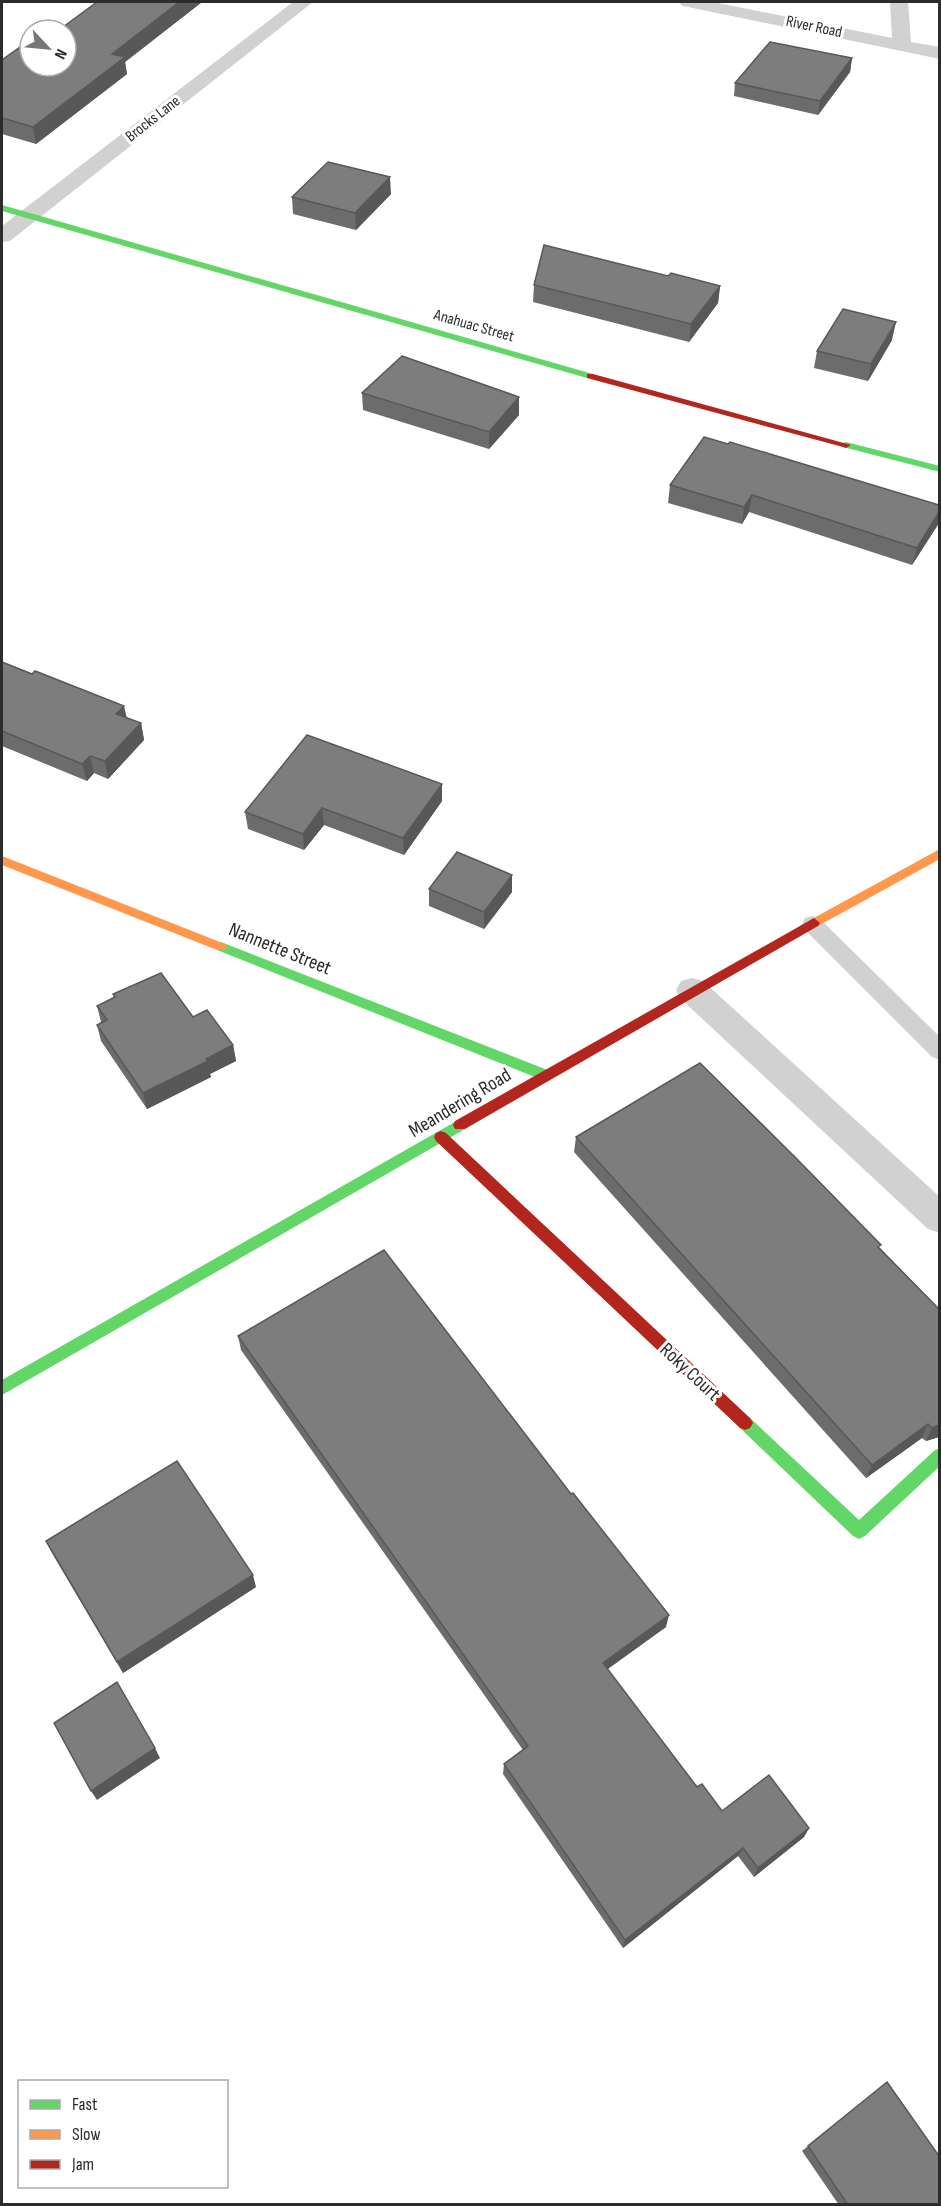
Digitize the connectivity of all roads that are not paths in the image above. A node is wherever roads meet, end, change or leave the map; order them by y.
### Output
1 (304, 2) edge
2 (688, 2) edge
3 (899, 2) edge
4 (902, 45) junction
5 (939, 53) edge
6 (2, 208) edge
7 (28, 216) junction
8 (2, 236) edge
9 (939, 469) edge
10 (939, 853) edge
11 (2, 860) edge
12 (812, 924) junction
13 (692, 990) junction
14 (939, 1052) edge
15 (545, 1075) junction
16 (441, 1137) junction
17 (939, 1219) edge
18 (2, 1388) edge
19 (939, 1455) edge

1 - 7 street, Brocks Lane
2 - 4 street, River Road
3 - 4 street
4 - 5 street, River Road
6 - 7 street, Anahuac Street
7 - 8 street, Brocks Lane
7 - 9 street, Anahuac Street
10 - 12 street, Meandering Road
11 - 15 street, Nannette Street
12 - 13 street, Meandering Road
12 - 14 lane
13 - 15 street, Meandering Road
13 - 17 street
15 - 16 street, Meandering Road
16 - 18 street, Meandering Road
16 - 19 street, Roky Court

